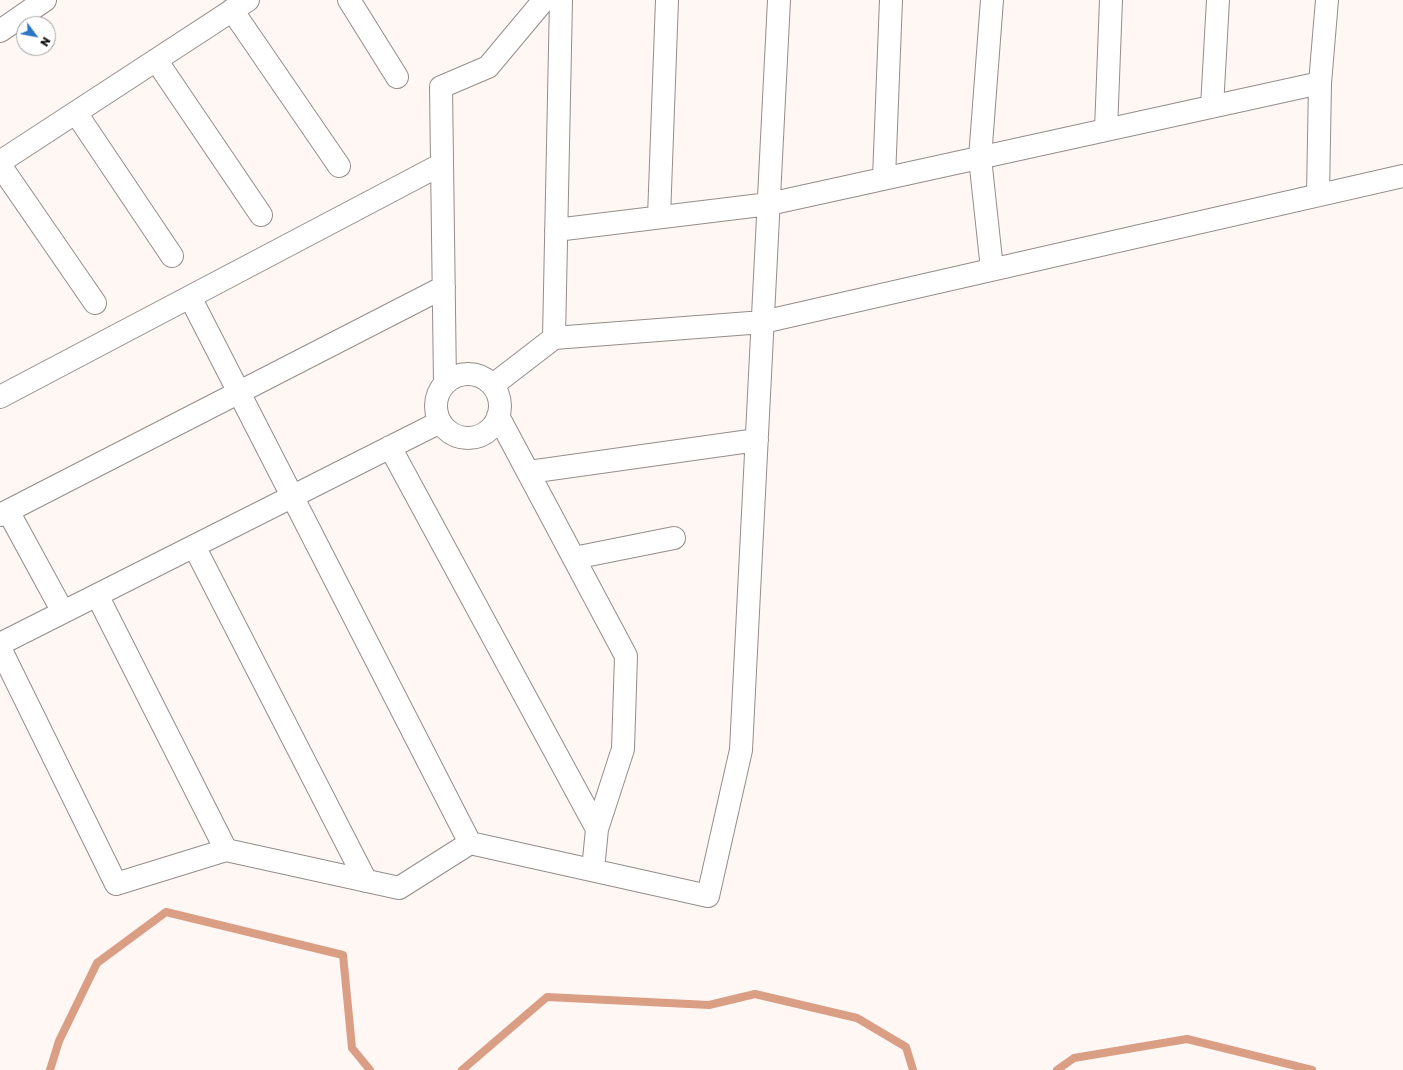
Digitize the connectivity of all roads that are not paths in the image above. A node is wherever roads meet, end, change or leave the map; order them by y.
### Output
1 (45, 0) edge
2 (349, 0) edge
3 (544, 0) edge
4 (561, 0) edge
5 (667, 0) edge
6 (779, 0) edge
7 (891, 0) edge
8 (992, 0) edge
9 (1111, 0) edge
10 (1218, 0) edge
11 (1327, 0) edge
12 (240, 5) edge
13 (0, 30) edge
14 (156, 60) junction
15 (397, 76) dead end
16 (1320, 83) junction
17 (1212, 107) junction
18 (76, 113) junction
19 (1106, 130) junction
20 (980, 158) junction
21 (0, 164) edge
22 (442, 164) junction
23 (339, 166) dead end
24 (1403, 176) edge
25 (884, 178) junction
26 (1318, 195) junction
27 (769, 204) junction
28 (261, 215) dead end
29 (659, 218) junction
30 (556, 230) junction
31 (172, 256) dead end
32 (992, 269) junction
33 (444, 287) junction
34 (190, 297) junction
35 (95, 303) dead end
36 (763, 322) junction
37 (554, 338) junction
38 (445, 384) junction
39 (493, 385) junction
40 (239, 392) junction
41 (0, 397) edge
42 (498, 416) junction
43 (440, 422) junction
44 (757, 440) junction
45 (390, 446) junction
46 (528, 472) junction
47 (292, 496) junction
48 (4, 513) edge
49 (674, 538) dead end
50 (194, 546) junction
51 (574, 558) junction
52 (97, 595) junction
53 (63, 612) junction
54 (0, 644) edge
55 (0, 648) edge
56 (597, 829) junction
57 (470, 843) junction
58 (226, 850) junction
59 (593, 870) junction
60 (366, 881) junction

1 - 13 street
2 - 15 street
3 - 22 street
4 - 30 street
5 - 29 street
6 - 27 street
7 - 25 street
8 - 20 street
9 - 19 street
10 - 17 street
11 - 16 street
12 - 14 street
12 - 23 street
14 - 18 street
14 - 28 street
16 - 17 street
16 - 26 street
17 - 19 street
18 - 21 street
18 - 31 street
19 - 20 street
20 - 25 street
20 - 32 street
21 - 35 street
22 - 33 street
22 - 34 street
24 - 26 street
25 - 27 street
26 - 32 street
27 - 29 street
27 - 36 street
29 - 30 street
30 - 37 street
32 - 36 street
33 - 38 street
33 - 40 street
34 - 40 street
34 - 41 street
36 - 37 street
36 - 44 street
37 - 39 street
38 - 39 street
38 - 43 street
39 - 42 street
40 - 47 street
40 - 48 street
42 - 43 street
42 - 46 street
43 - 45 street
44 - 46 street
44 - 59 street
45 - 47 street
45 - 56 street
46 - 51 street
47 - 50 street
47 - 57 street
48 - 53 street
49 - 51 street
50 - 52 street
50 - 60 street
51 - 56 street
52 - 53 street
52 - 58 street
53 - 54 street
55 - 58 street
56 - 59 street
57 - 59 street
57 - 60 street
58 - 60 street

